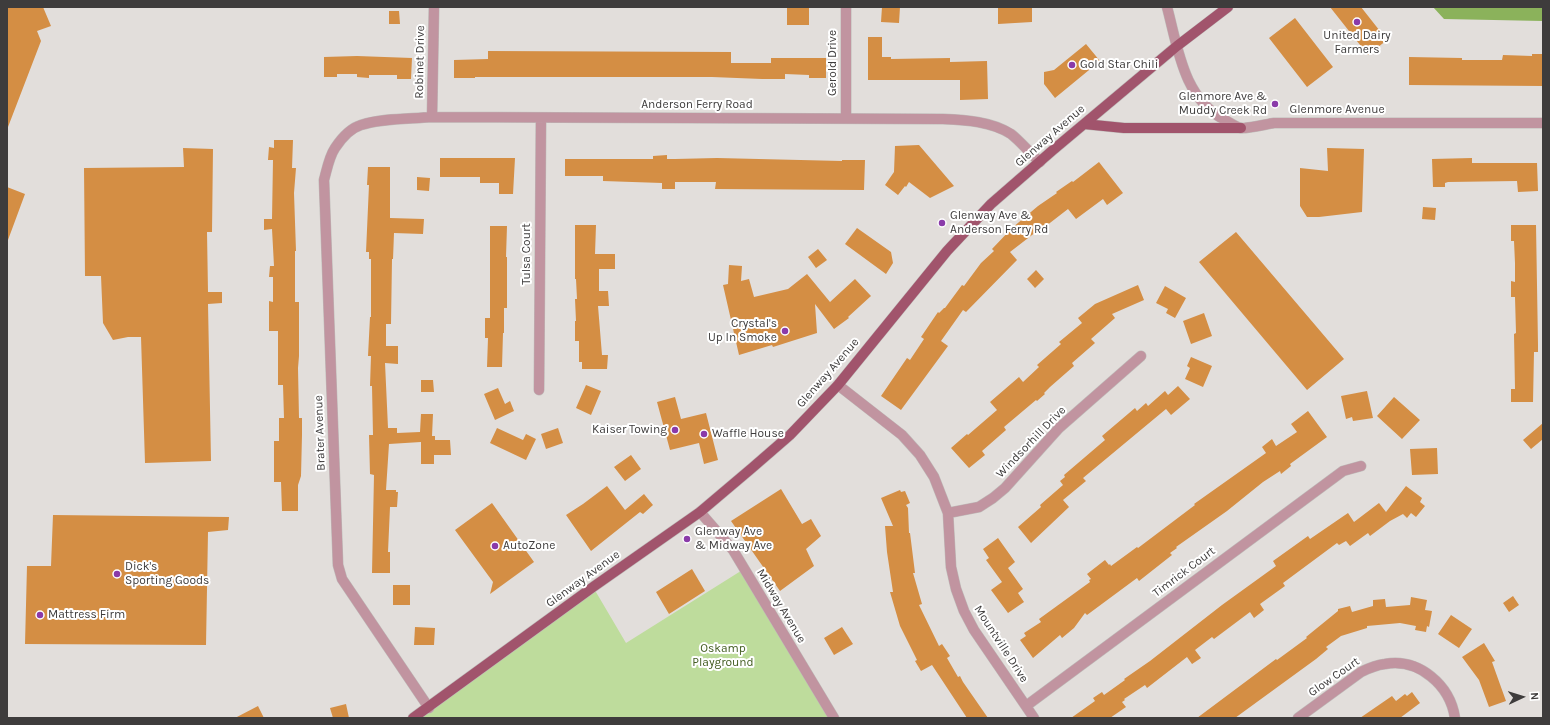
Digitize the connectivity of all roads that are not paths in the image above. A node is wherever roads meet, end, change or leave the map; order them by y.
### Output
1 (434, 7) edge
2 (846, 7) edge
3 (1167, 7) edge
4 (1228, 7) edge
5 (1177, 46) junction
6 (432, 117) junction
7 (541, 118) junction
8 (846, 118) junction
9 (1543, 123) edge
10 (1084, 124) junction
11 (1241, 128) junction
12 (345, 136) joint
13 (1040, 162) junction
14 (1141, 356) dead end
15 (838, 385) junction
16 (539, 390) dead end
17 (1361, 466) dead end
18 (700, 512) junction
19 (948, 513) junction
20 (1026, 706) junction
21 (429, 708) junction
22 (414, 718) edge
23 (834, 718) edge
24 (1034, 718) edge
25 (1298, 718) edge
26 (1454, 718) edge

1 - 6 street, Robinet Drive
2 - 8 street, Gerold Drive
3 - 5 street
4 - 5 main road, Glenway Avenue
5 - 10 main road, Glenway Avenue
5 - 11 street
6 - 7 street, Anderson Ferry Road
6 - 12 street, Anderson Ferry Road
7 - 8 street, Anderson Ferry Road
7 - 16 street, Tulsa Court
8 - 13 street, Anderson Ferry Road
9 - 11 street, Glenmore Avenue
10 - 11 main road
10 - 13 main road, Glenway Avenue
12 - 21 street, Brater Avenue
13 - 15 main road, Glenway Avenue
14 - 19 street, Windsorhill Drive
15 - 18 main road, Glenway Avenue
15 - 19 street, Mountville Drive
17 - 20 street, Timrick Court
18 - 21 main road, Glenway Avenue
18 - 23 street, Midway Avenue
19 - 20 street, Mountville Drive
20 - 24 street, Mountville Drive
21 - 22 main road, Glenway Avenue
25 - 26 street, Glow Court

